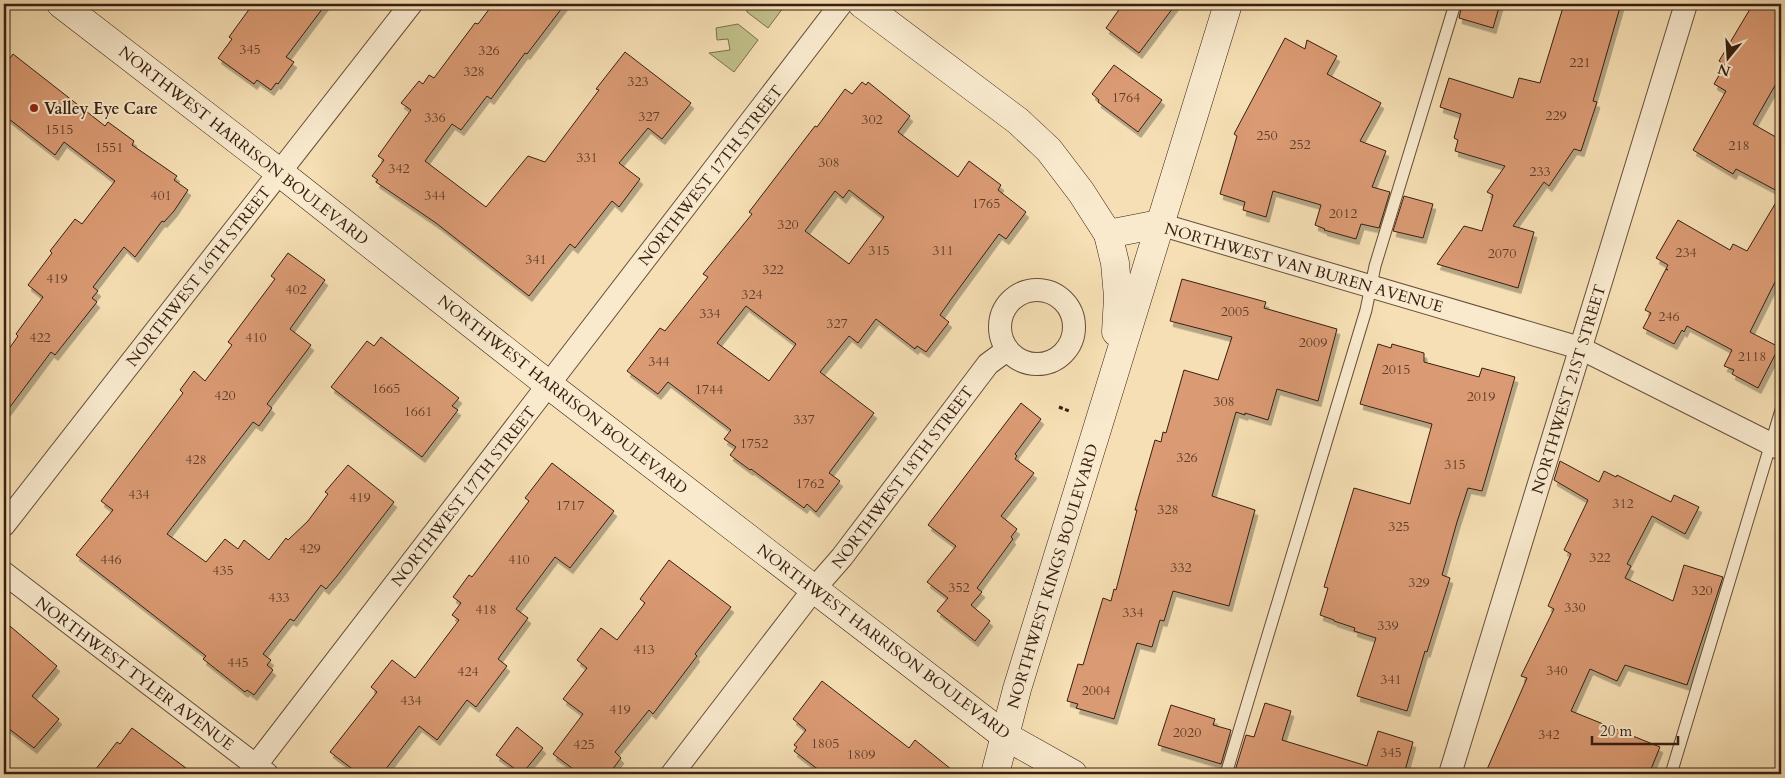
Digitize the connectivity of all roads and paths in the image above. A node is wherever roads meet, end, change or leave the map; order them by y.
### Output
1 (61, 4) edge
2 (411, 4) edge
3 (841, 4) edge
4 (862, 4) edge
5 (1228, 4) edge
6 (1454, 4) edge
7 (1686, 4) edge
8 (279, 172) junction
9 (1159, 224) junction
10 (1108, 234) junction
11 (1371, 287) junction
12 (1580, 348) junction
13 (1007, 350) dead end
14 (1112, 378) junction
15 (549, 385) junction
16 (1059, 407) dead end
17 (1781, 410) edge
18 (1069, 411) dead end
19 (1776, 447) edge
20 (4, 525) edge
21 (4, 572) edge
22 (814, 588) junction
23 (1005, 736) junction
24 (257, 771) edge
25 (672, 774) edge
26 (995, 774) edge
27 (1073, 774) edge
28 (1226, 774) edge
29 (1450, 774) edge
30 (1671, 774) edge

1 - 8 main road, NORTHWEST HARRISON BOULEVARD
2 - 8 street, NORTHWEST 16TH STREET
3 - 15 street, NORTHWEST 17TH STREET
4 - 10 main road
5 - 9 main road, NORTHWEST KINGS BOULEVARD
6 - 11 lane
7 - 12 street, NORTHWEST 21ST STREET
8 - 15 main road, NORTHWEST HARRISON BOULEVARD
8 - 20 street, NORTHWEST 16TH STREET
9 - 10 main road, NORTHWEST VAN BUREN AVENUE
9 - 11 street, NORTHWEST VAN BUREN AVENUE
9 - 14 main road, NORTHWEST KINGS BOULEVARD
10 - 14 main road, NORTHWEST KINGS BOULEVARD
11 - 12 street, NORTHWEST VAN BUREN AVENUE
11 - 28 lane
12 - 19 street, NORTHWEST VAN BUREN AVENUE
12 - 29 street, NORTHWEST 21ST STREET
13 - 22 street, NORTHWEST 18TH STREET
14 - 23 main road, NORTHWEST KINGS BOULEVARD
15 - 22 main road, NORTHWEST HARRISON BOULEVARD
15 - 24 street, NORTHWEST 17TH STREET
16 - 18 path
17 - 19 lane
19 - 30 lane
21 - 24 street, NORTHWEST TYLER AVENUE
22 - 23 main road, NORTHWEST HARRISON BOULEVARD
22 - 25 street, NORTHWEST 18TH STREET
23 - 26 main road, NORTHWEST KINGS BOULEVARD
23 - 27 main road, NORTHWEST HARRISON BOULEVARD

